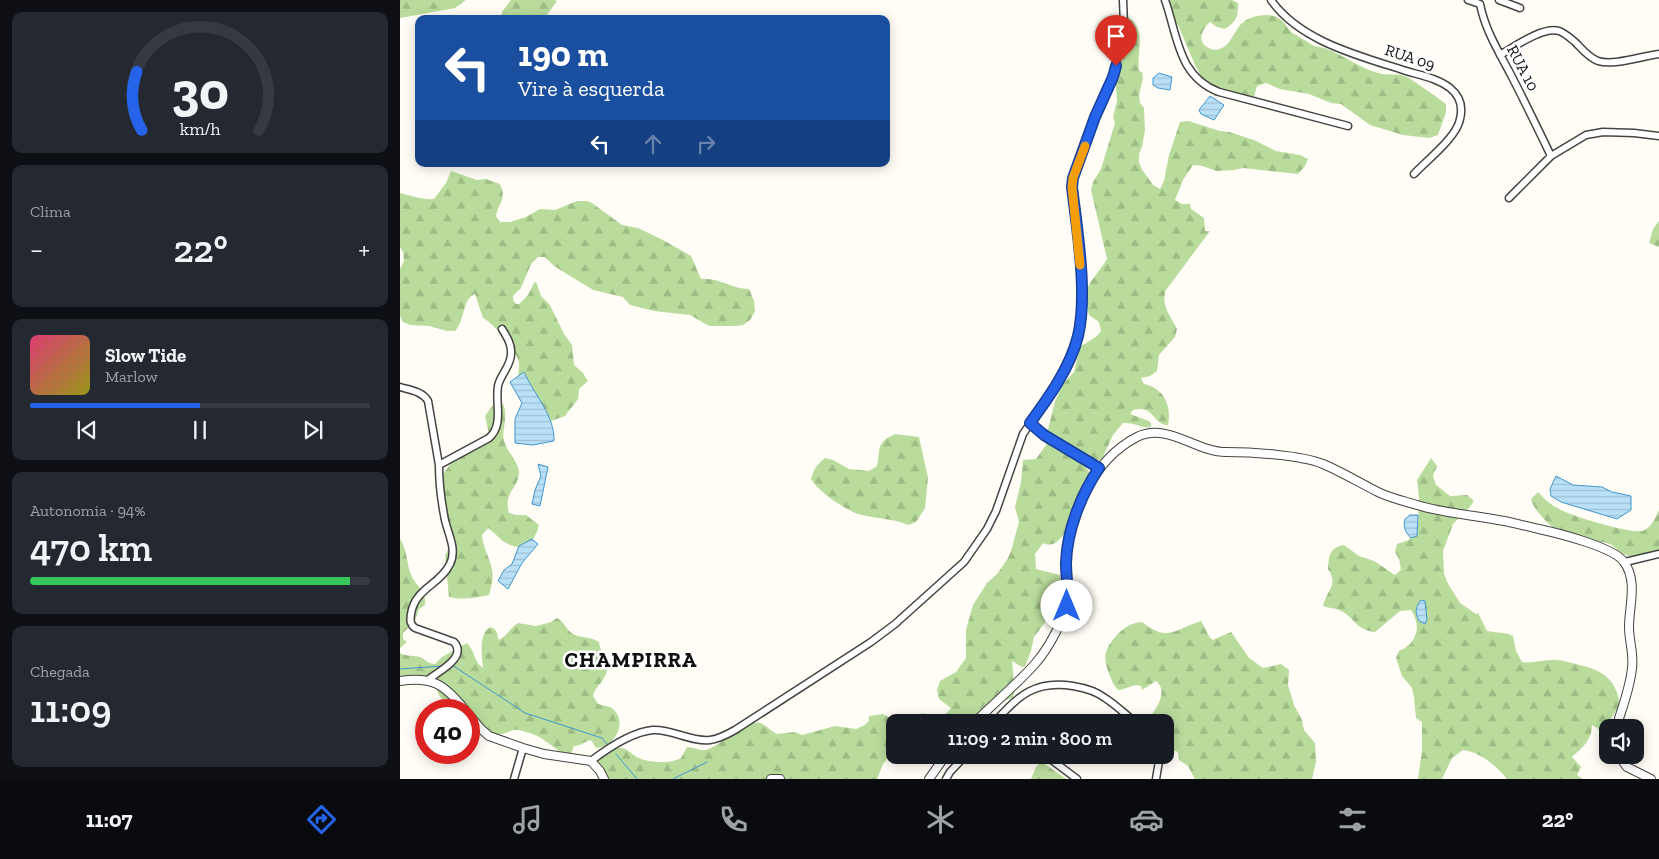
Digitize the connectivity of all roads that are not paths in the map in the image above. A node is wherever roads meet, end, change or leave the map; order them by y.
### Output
1 (1123, 0) edge
2 (1165, 0) edge
3 (1271, 0) edge
4 (1468, 0) edge
5 (1499, 0) edge
6 (1481, 2) edge
7 (1520, 8) dead end
8 (1659, 54) edge
9 (1500, 55) junction
10 (1348, 126) dead end
11 (1659, 136) edge
12 (1551, 156) junction
13 (1414, 174) dead end
14 (1509, 198) dead end
15 (502, 329) dead end
16 (400, 388) edge
17 (1030, 423) junction
18 (439, 465) junction
19 (1099, 468) junction
20 (1659, 554) edge
21 (1625, 562) junction
22 (428, 680) junction
23 (400, 681) edge
24 (457, 699) edge
25 (986, 714) edge
26 (1004, 714) edge
27 (1125, 714) edge
28 (1619, 719) edge
29 (480, 727) edge
30 (523, 748) junction
31 (591, 761) junction
32 (940, 764) edge
33 (958, 764) edge
34 (1057, 764) edge
35 (1158, 764) edge
36 (1625, 764) edge
37 (514, 779) edge
38 (604, 779) edge
39 (771, 779) edge
40 (780, 779) edge
41 (929, 779) edge
42 (946, 779) edge
43 (1077, 779) edge
44 (1156, 779) edge
45 (1651, 779) edge

1 - 17 street
2 - 10 street
3 - 13 street, RUA 09
4 - 6 street, RUA 10
5 - 7 street
6 - 9 street, RUA 10
8 - 9 street
9 - 12 street, RUA 10
11 - 12 street
12 - 14 street
15 - 18 street
16 - 18 street
17 - 19 street
17 - 31 street
18 - 22 street
19 - 21 street
19 - 25 street
20 - 21 street
21 - 28 street
22 - 23 street
22 - 24 street
26 - 27 street
29 - 30 street
30 - 31 street
30 - 37 street
31 - 38 street
32 - 41 street
33 - 42 street
34 - 43 street
35 - 44 street
36 - 45 street
39 - 40 street

